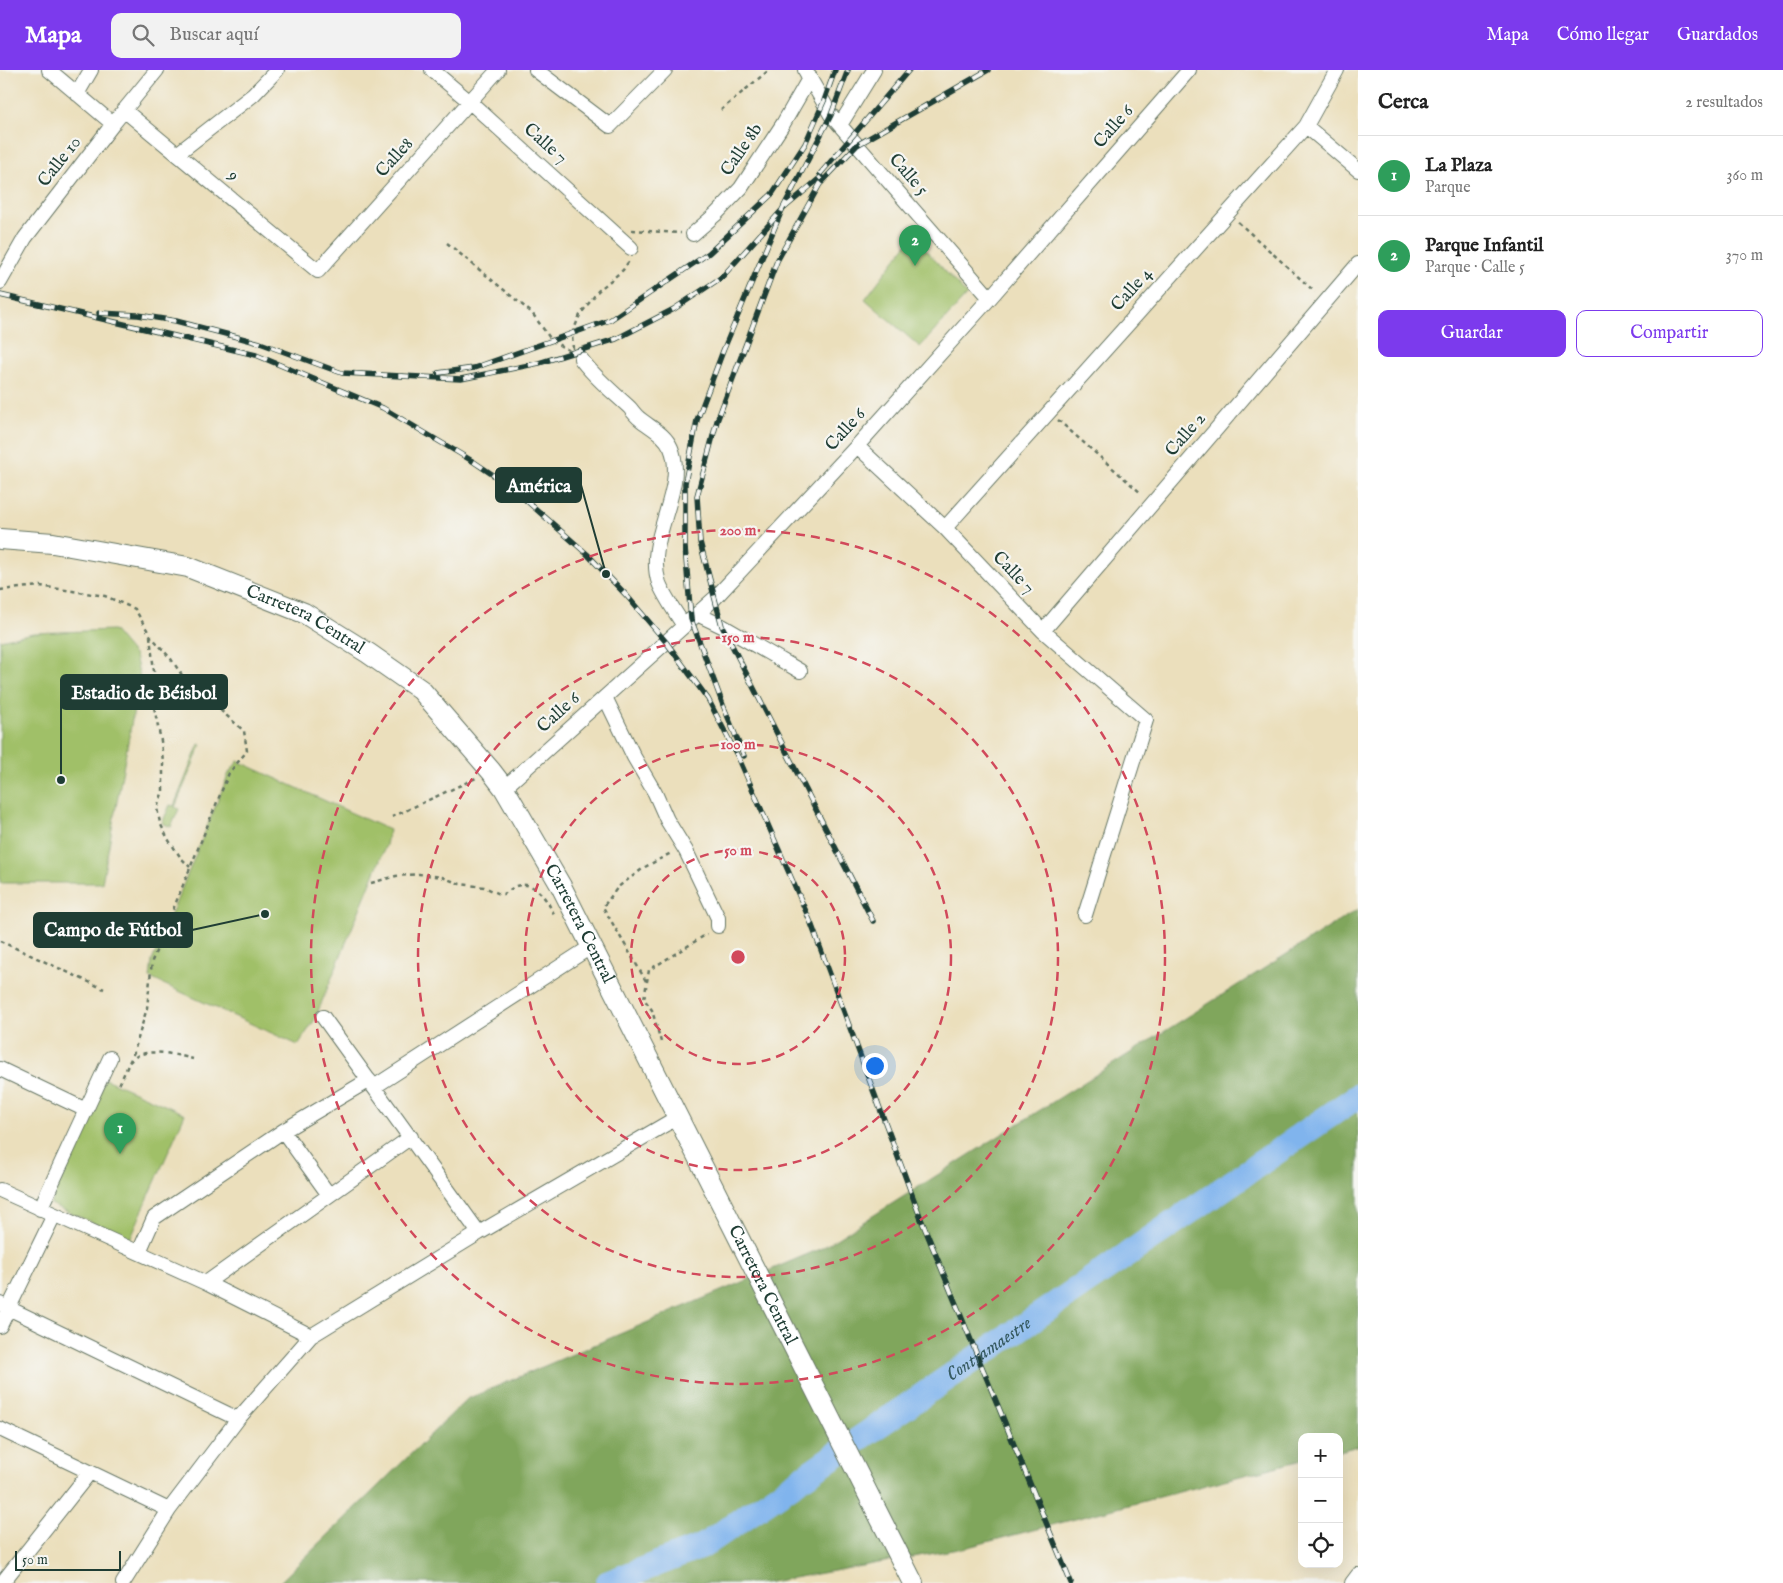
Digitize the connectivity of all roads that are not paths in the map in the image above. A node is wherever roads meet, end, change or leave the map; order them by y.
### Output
1 (49, 70) edge
2 (91, 70) edge
3 (157, 70) edge
4 (277, 70) edge
5 (432, 70) edge
6 (498, 70) edge
7 (536, 70) edge
8 (665, 70) edge
9 (874, 70) edge
10 (1189, 70) edge
11 (1337, 70) edge
12 (808, 73) edge
13 (77, 94) junction
14 (470, 102) junction
15 (124, 110) junction
16 (113, 124) junction
17 (840, 125) junction
18 (1306, 126) junction
19 (177, 154) junction
20 (1358, 170) edge
21 (693, 234) road end
22 (631, 248) road end
23 (1358, 264) edge
24 (318, 270) joint
25 (0, 282) edge
26 (990, 298) junction
27 (577, 355) road end
28 (857, 446) junction
29 (945, 528) junction
30 (0, 539) edge
31 (697, 614) junction
32 (684, 626) junction
33 (1043, 631) junction
34 (800, 671) dead end
35 (605, 697) junction
36 (504, 788) junction
37 (1085, 915) dead end
38 (718, 926) road end
39 (592, 946) junction
40 (323, 1017) dead end
41 (110, 1058) dead end
42 (0, 1069) edge
43 (372, 1083) junction
44 (86, 1110) junction
45 (678, 1117) junction
46 (283, 1131) junction
47 (411, 1138) junction
48 (0, 1190) edge
49 (329, 1195) junction
50 (40, 1209) junction
51 (54, 1215) junction
52 (479, 1233) junction
53 (139, 1252) junction
54 (206, 1283) junction
55 (4, 1306) edge
56 (0, 1326) edge
57 (311, 1336) junction
58 (238, 1419) junction
59 (0, 1429) edge
60 (90, 1472) junction
61 (169, 1510) junction
62 (1358, 1575) edge
63 (2, 1583) edge
64 (123, 1583) edge
65 (913, 1583) edge
66 (1352, 1583) edge

1 - 13 street
2 - 13 street
3 - 15 street, Calle 10
4 - 19 street
5 - 14 street, Calle 7
6 - 14 street, Calle8
7 - 8 street
9 - 17 street
10 - 26 street, Calle 6
11 - 18 street, Calle 4
12 - 17 street, Calle 5
12 - 21 street, Calle 8b
13 - 16 street
14 - 22 street, Calle 7
14 - 24 street, Calle8
15 - 16 street, Calle 10
15 - 19 street, 9
16 - 25 street, Calle 10
17 - 26 street, Calle 5
18 - 20 street
18 - 29 street, Calle 4
19 - 24 street, 9
23 - 33 street, Calle 2
26 - 28 street, Calle 6
27 - 32 street
28 - 29 street, Calle 7
28 - 31 street, Calle 6
29 - 33 street, Calle 7
30 - 36 highway, Carretera Central
31 - 32 street, Calle 6
31 - 34 street
32 - 35 street, Calle 6
33 - 37 street, Calle 7
35 - 36 street, Calle 6
35 - 38 street
36 - 39 highway, Carretera Central
39 - 43 street
39 - 45 highway, Carretera Central
40 - 43 street
41 - 44 street
42 - 44 street
43 - 46 street
43 - 47 street
44 - 50 street
45 - 52 street
45 - 65 highway, Carretera Central
46 - 49 street
46 - 53 street
47 - 49 street
47 - 52 street
48 - 50 street
49 - 54 street
50 - 51 street
51 - 53 street
51 - 55 street
52 - 57 street
53 - 54 street
54 - 57 street
55 - 56 street
55 - 58 street
57 - 58 street
58 - 61 street
59 - 60 street
60 - 61 street
60 - 63 street
61 - 64 street
62 - 66 street

